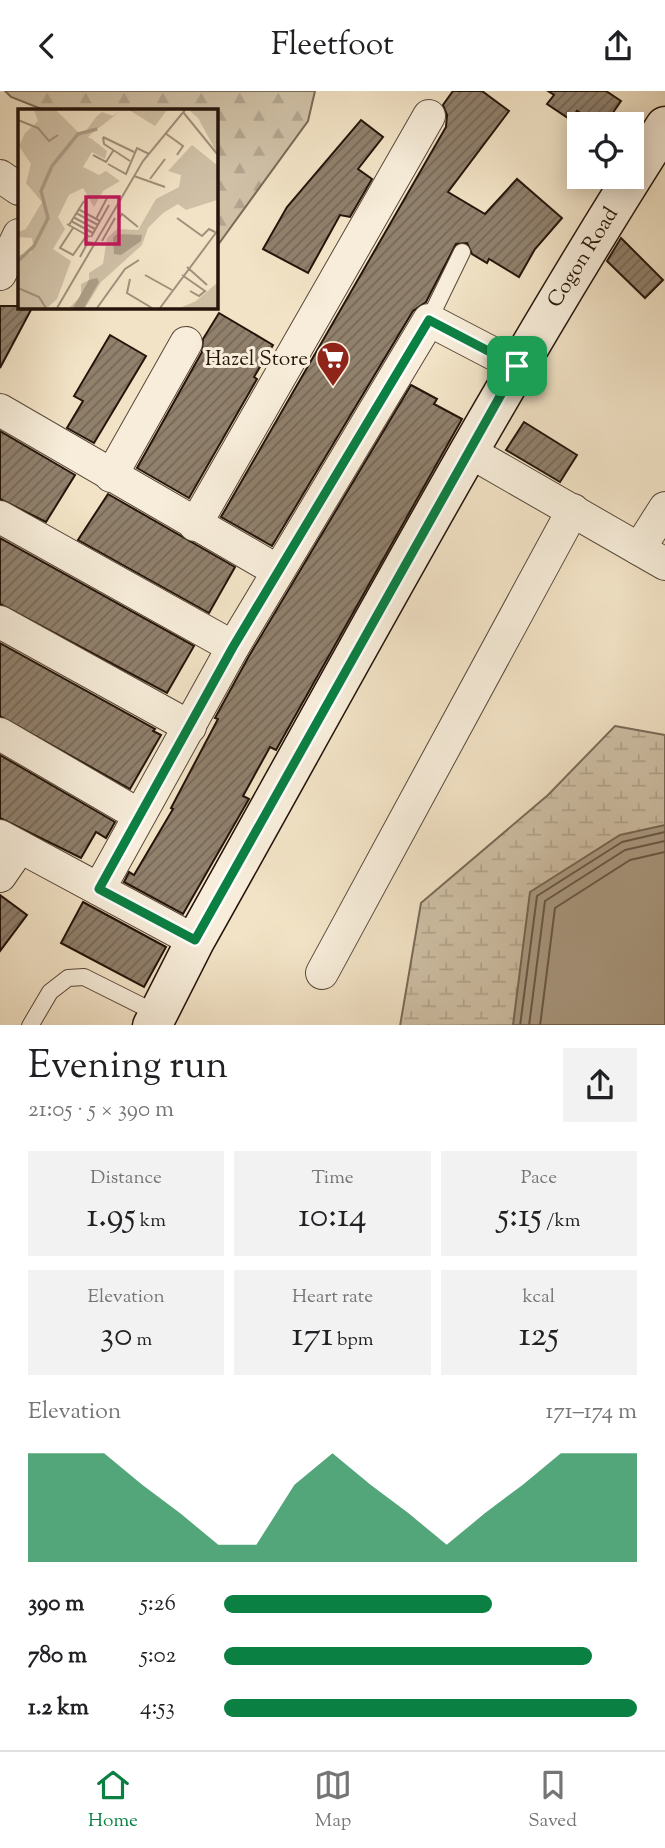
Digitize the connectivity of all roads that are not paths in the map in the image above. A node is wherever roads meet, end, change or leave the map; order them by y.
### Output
1 (429, 116) dead end
2 (665, 126) edge
3 (0, 176) edge
4 (18, 188) edge
5 (18, 237) edge
6 (462, 252) dead end
7 (0, 274) edge
8 (429, 320) junction
9 (186, 343) dead end
10 (517, 366) junction
11 (0, 410) edge
12 (470, 452) junction
13 (111, 476) junction
14 (665, 508) edge
15 (573, 510) junction
16 (0, 517) edge
17 (195, 525) junction
18 (652, 557) edge
19 (278, 571) junction
20 (0, 622) edge
21 (233, 647) junction
22 (190, 727) junction
23 (0, 734) edge
24 (139, 815) junction
25 (10, 841) edge
26 (0, 876) edge
27 (99, 889) junction
28 (195, 940) junction
29 (322, 973) dead end
30 (155, 1020) edge
31 (30, 1025) edge

1 - 17 street
2 - 10 street, Cogon Road
3 - 4 street
5 - 7 street
6 - 8 lane
8 - 10 street
8 - 19 street
9 - 13 street
10 - 12 street, Cogon Road
11 - 13 street
12 - 15 street
12 - 28 street, Cogon Road
13 - 17 street
14 - 18 street
15 - 18 street
15 - 29 street
16 - 21 street
17 - 19 street
19 - 21 street
20 - 22 street
21 - 22 street
22 - 24 street
23 - 24 street
24 - 27 street
25 - 26 street
25 - 27 street
27 - 28 street
28 - 30 street, Cogon Road
30 - 31 lane

